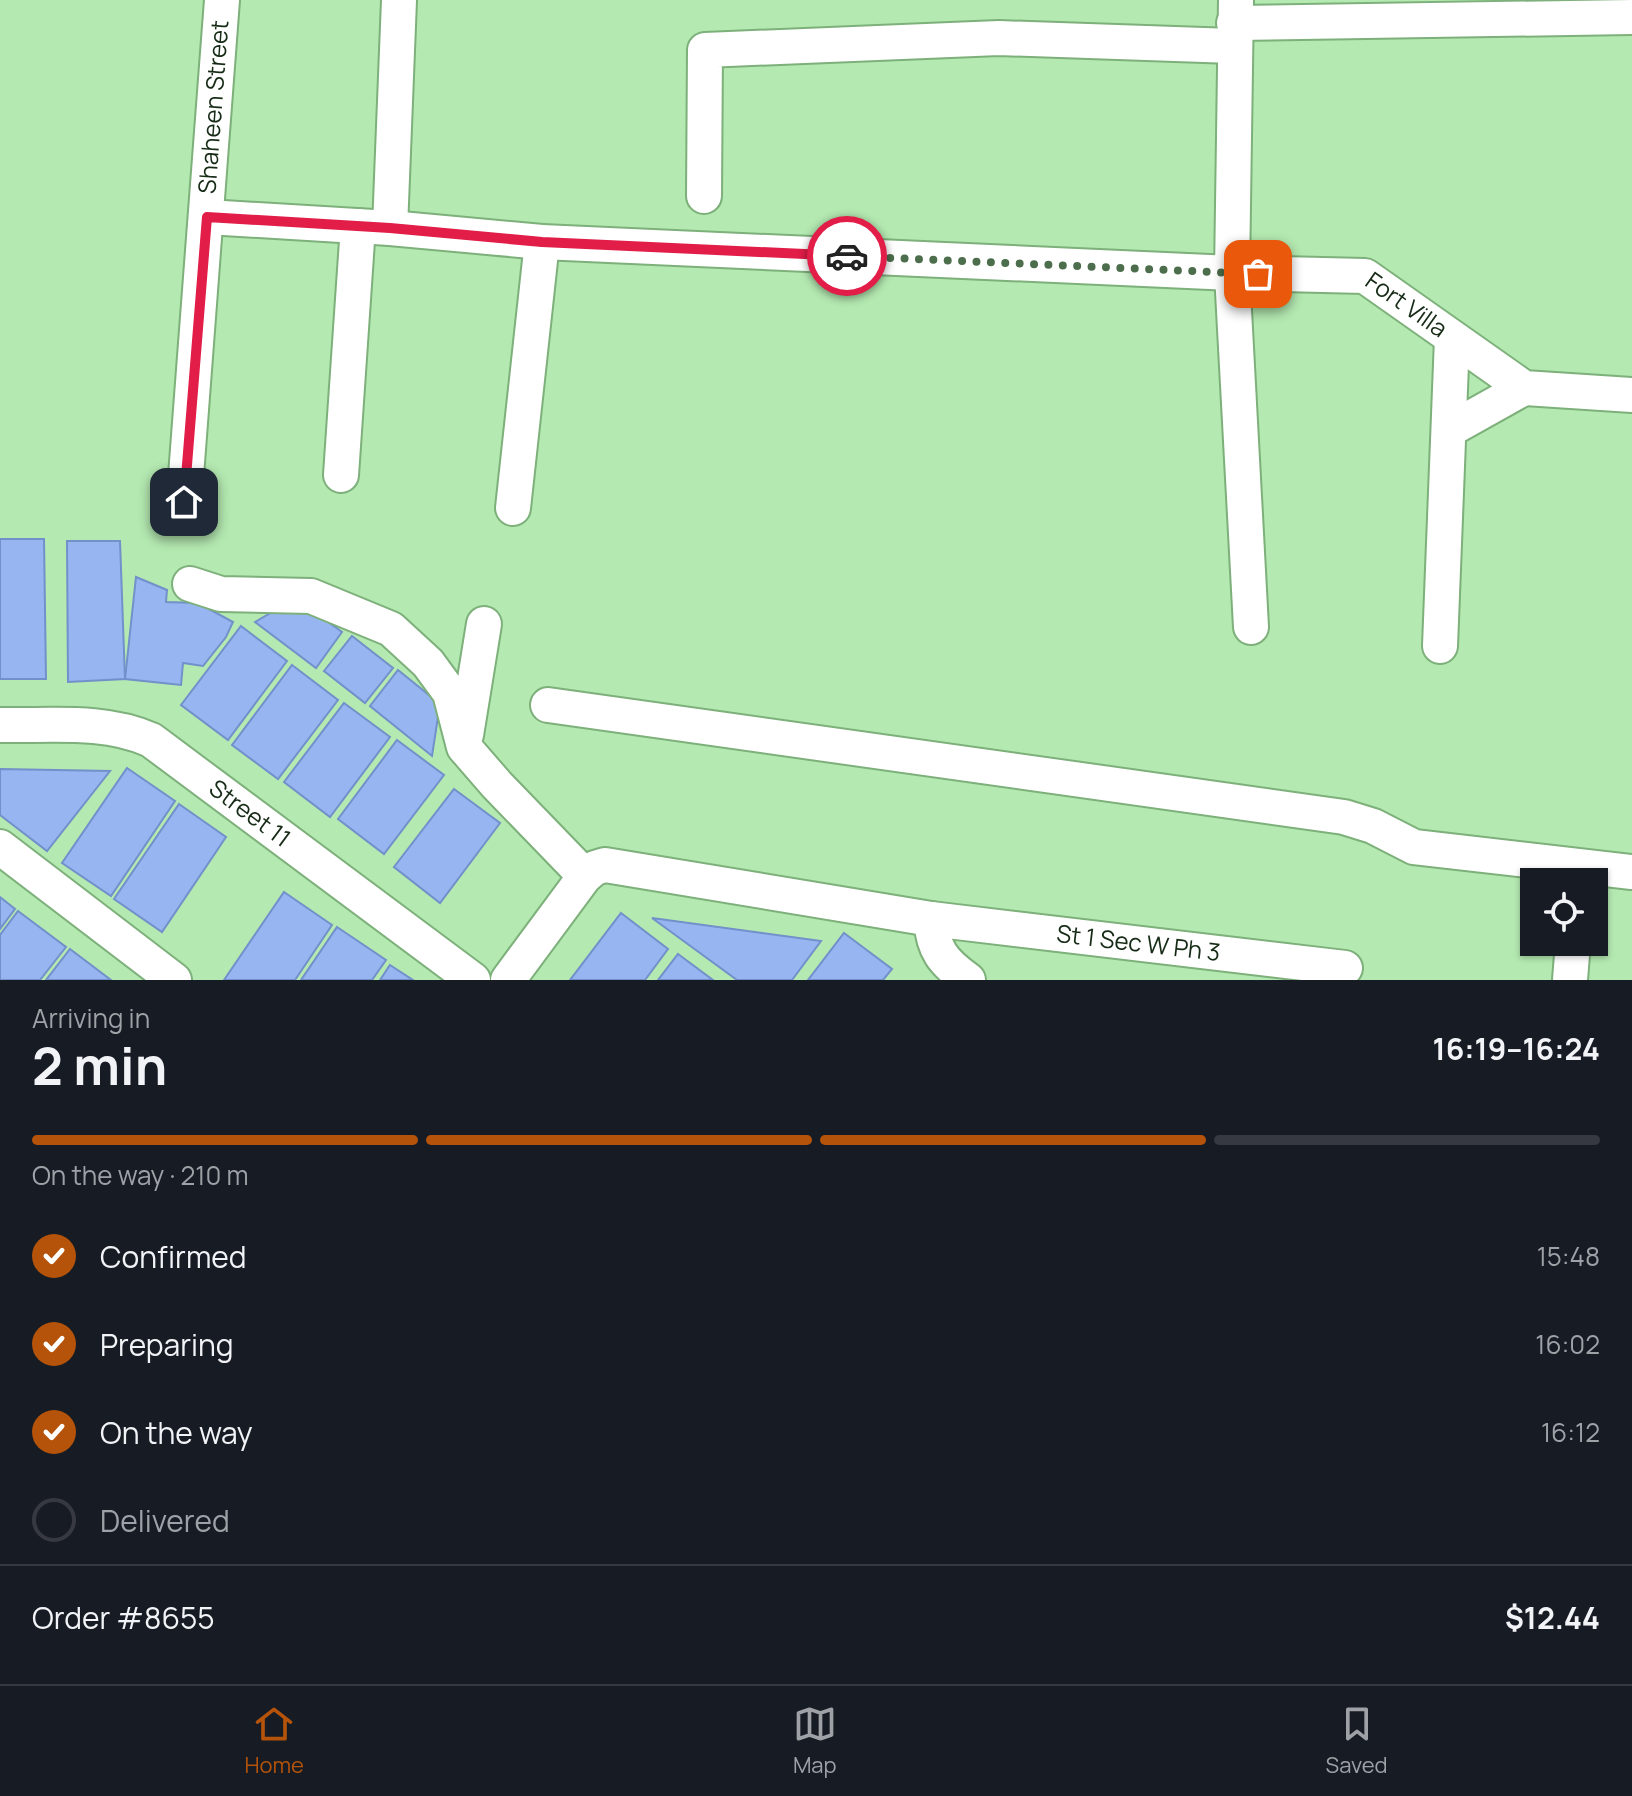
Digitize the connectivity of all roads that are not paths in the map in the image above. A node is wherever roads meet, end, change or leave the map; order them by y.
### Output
1 (222, 0) edge
2 (399, 0) edge
3 (1632, 17) edge
4 (1234, 23) edge
5 (704, 196) dead end
6 (207, 217) junction
7 (374, 227) junction
8 (542, 242) junction
9 (1232, 273) junction
10 (1452, 338) junction
11 (1524, 388) junction
12 (1632, 395) edge
13 (1449, 430) junction
14 (341, 475) dead end
15 (184, 502) dead end
16 (513, 508) dead end
17 (190, 584) dead end
18 (484, 624) dead end
19 (1251, 627) dead end
20 (1440, 646) dead end
21 (548, 705) dead end
22 (0, 725) edge
23 (464, 747) junction
24 (0, 847) edge
25 (1543, 868) edge
26 (1632, 872) edge
27 (1608, 873) edge
28 (585, 876) junction
29 (931, 919) junction
30 (1572, 956) edge
31 (1345, 968) dead end
32 (174, 980) edge
33 (473, 980) edge
34 (508, 980) edge
35 (968, 980) edge
36 (1570, 980) edge

1 - 6 street, Shaheen Street
2 - 7 street
3 - 4 street
4 - 5 street
4 - 9 street
6 - 7 street, Fort Villa
6 - 15 street, Shaheen Street
7 - 8 street, Fort Villa
7 - 14 street
8 - 9 street, Fort Villa
8 - 16 street
9 - 10 street, Fort Villa
9 - 19 street
10 - 11 street, Fort Villa
10 - 13 street
11 - 12 street
11 - 13 street
13 - 20 street
17 - 23 street
18 - 23 street
21 - 25 street
22 - 33 street, Street 11
23 - 28 street
24 - 32 street
26 - 27 street
28 - 29 street, St 1 Sec W Ph 3
28 - 34 street
29 - 31 street, St 1 Sec W Ph 3
29 - 35 street
30 - 36 street

